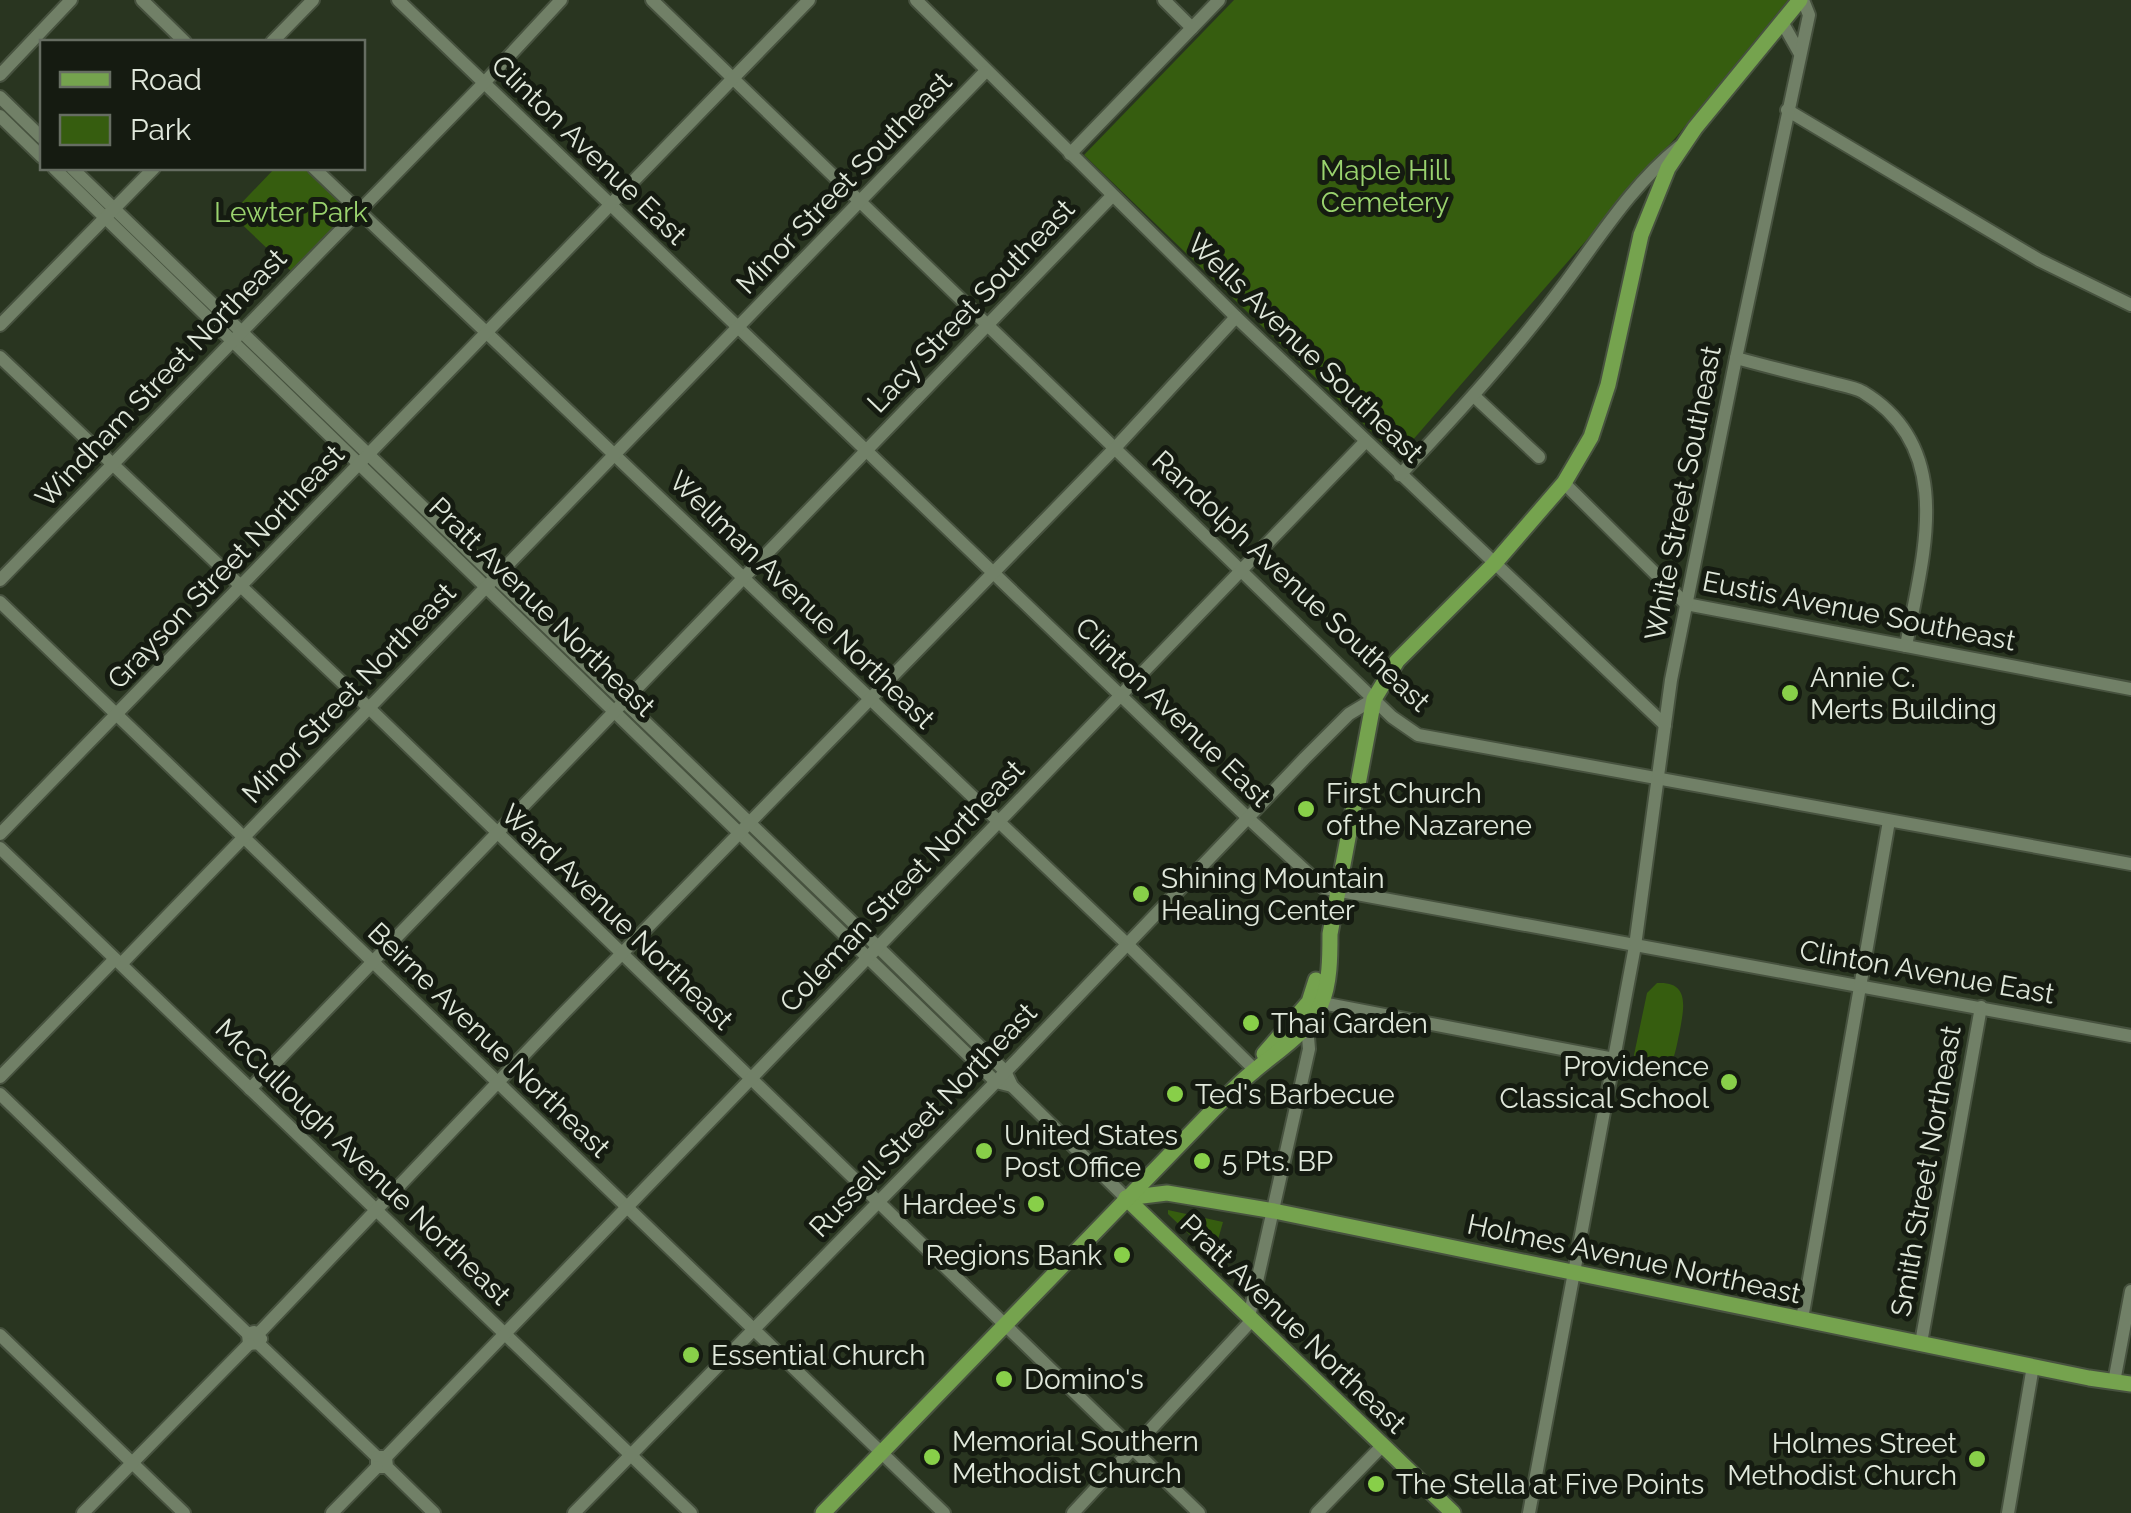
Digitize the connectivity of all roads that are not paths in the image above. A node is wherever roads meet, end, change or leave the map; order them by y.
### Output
1 (71, 0) edge
2 (142, 0) edge
3 (313, 0) edge
4 (398, 0) edge
5 (561, 0) edge
6 (652, 0) edge
7 (809, 0) edge
8 (916, 0) edge
9 (1164, 0) edge
10 (1219, 0) edge
11 (1802, 0) edge
12 (1782, 22) junction
13 (1192, 28) junction
14 (183, 40) edge
15 (274, 40) edge
16 (1799, 52) junction
17 (986, 72) junction
18 (0, 75) edge
19 (732, 78) junction
20 (484, 83) junction
21 (0, 97) edge
22 (1787, 110) junction
23 (0, 116) edge
24 (40, 136) edge
25 (1687, 140) junction
26 (1070, 154) junction
27 (40, 155) edge
28 (56, 170) edge
29 (74, 170) edge
30 (152, 170) edge
31 (316, 170) edge
32 (1112, 196) junction
33 (860, 202) junction
34 (610, 206) junction
35 (359, 211) junction
36 (111, 214) junction
37 (2131, 305) edge
38 (1236, 318) junction
39 (0, 325) edge
40 (986, 325) junction
41 (739, 328) junction
42 (485, 333) junction
43 (237, 335) junction
44 (0, 356) edge
45 (1736, 358) junction
46 (1474, 396) junction
47 (1365, 442) junction
48 (1115, 448) junction
49 (866, 451) junction
50 (615, 455) junction
51 (1539, 457) dead end
52 (365, 460) junction
53 (114, 465) junction
54 (1400, 476) junction
55 (1564, 483) junction
56 (1494, 564) junction
57 (1242, 571) junction
58 (993, 574) junction
59 (742, 577) junction
60 (497, 578) junction
61 (0, 580) edge
62 (242, 588) junction
63 (486, 589) junction
64 (0, 602) edge
65 (1686, 604) junction
66 (1906, 646) junction
67 (2131, 690) edge
68 (1121, 695) junction
69 (1374, 699) junction
70 (870, 700) junction
71 (619, 706) junction
72 (368, 708) junction
73 (117, 715) junction
74 (1665, 725) junction
75 (1658, 779) junction
76 (1248, 818) junction
77 (1889, 821) junction
78 (999, 824) junction
79 (744, 828) junction
80 (0, 834) edge
81 (497, 834) junction
82 (244, 838) junction
83 (0, 848) edge
84 (2131, 864) edge
85 (1339, 892) junction
86 (1330, 934) junction
87 (1127, 944) junction
88 (1635, 946) junction
89 (873, 952) junction
90 (621, 956) junction
91 (118, 961) junction
92 (372, 962) junction
93 (1862, 984) junction
94 (1322, 1003) junction
95 (1981, 1007) junction
96 (1301, 1029) junction
97 (2131, 1036) edge
98 (1614, 1059) junction
99 (1254, 1070) junction
100 (0, 1077) edge
101 (1000, 1077) junction
102 (750, 1081) junction
103 (498, 1084) junction
104 (250, 1089) junction
105 (0, 1094) edge
106 (1126, 1198) junction
107 (877, 1203) junction
108 (626, 1207) junction
109 (378, 1211) junction
110 (1274, 1211) junction
111 (1573, 1272) junction
112 (2131, 1291) edge
113 (1251, 1318) junction
114 (1802, 1319) junction
115 (1004, 1325) junction
116 (754, 1330) junction
117 (504, 1333) junction
118 (0, 1335) edge
119 (253, 1339) junction
120 (1921, 1343) junction
121 (2034, 1366) junction
122 (2123, 1383) edge
123 (1383, 1445) junction
124 (1133, 1448) junction
125 (881, 1453) junction
126 (631, 1455) junction
127 (382, 1462) junction
128 (132, 1463) junction
129 (82, 1513) edge
130 (184, 1513) edge
131 (332, 1513) edge
132 (434, 1513) edge
133 (574, 1513) edge
134 (691, 1513) edge
135 (823, 1513) edge
136 (944, 1513) edge
137 (1072, 1513) edge
138 (1199, 1513) edge
139 (1317, 1513) edge
140 (1453, 1513) edge
141 (1529, 1513) edge
142 (2008, 1513) edge

1 - 18 street
2 - 14 street
3 - 15 street
4 - 20 street, Clinton Avenue East
5 - 20 street, Windham Street Northeast
6 - 19 street, Randolph Avenue Southeast
7 - 19 street, Grayson Street Northeast
8 - 17 street, Wells Avenue Southeast
9 - 13 street
10 - 13 street
11 - 12 main road
11 - 16 street, White Street Southeast
12 - 16 street
12 - 25 main road
13 - 26 street
16 - 22 street, White Street Southeast
17 - 26 street, Wells Avenue Southeast
17 - 33 street, Minor Street Southeast
19 - 33 street, Randolph Avenue Southeast
19 - 34 street, Grayson Street Northeast
20 - 34 street, Clinton Avenue East
20 - 35 street, Windham Street Northeast
21 - 24 street
22 - 37 street
22 - 45 street, White Street Southeast
23 - 27 street
25 - 46 street
25 - 55 main road
26 - 32 street, Wells Avenue Southeast
28 - 36 street, Pratt Avenue Northeast
29 - 36 street, Pratt Avenue Northeast
30 - 36 street
31 - 35 street, Wellman Avenue Northeast
32 - 38 street, Wells Avenue Southeast
32 - 40 street, Lacy Street Southeast
33 - 40 street, Randolph Avenue Southeast
33 - 41 street, Minor Street Southeast
34 - 41 street, Clinton Avenue East
34 - 42 street, Grayson Street Northeast
35 - 42 street, Wellman Avenue Northeast
35 - 43 street, Windham Street Northeast
36 - 39 street
36 - 43 street, Pratt Avenue Northeast
38 - 47 street, Wells Avenue Southeast
38 - 48 street
40 - 48 street, Randolph Avenue Southeast
40 - 49 street, Lacy Street Southeast
41 - 49 street, Clinton Avenue East
41 - 50 street, Minor Street Northeast
42 - 50 street, Wellman Avenue Northeast
42 - 52 street, Grayson Street Northeast
43 - 52 street, Pratt Avenue Northeast
43 - 53 street, Windham Street Northeast
44 - 53 street, Ward Avenue Northeast
45 - 65 street, White Street Southeast
45 - 66 street
46 - 51 street
46 - 54 street
47 - 54 street, Wells Avenue Southeast
47 - 57 street, Coleman Street Northeast
48 - 57 street, Randolph Avenue Southeast
48 - 58 street
49 - 58 street, Clinton Avenue East
49 - 59 street, Lacy Street Southeast
50 - 59 street, Wellman Avenue Northeast
50 - 60 street, Minor Street Northeast
52 - 60 street, Pratt Avenue Northeast
52 - 62 street, Grayson Street Northeast
52 - 63 street, Pratt Avenue Northeast
53 - 61 street, Windham Street Northeast
53 - 62 street, Ward Avenue Northeast
54 - 56 street, Wells Avenue Southeast
55 - 56 main road
55 - 65 street, Eustis Avenue Southeast
56 - 69 main road
56 - 74 street, Wells Avenue Southeast
57 - 68 street, Coleman Street Northeast
57 - 69 street, Randolph Avenue Southeast
58 - 68 street, Clinton Avenue East
58 - 70 street
59 - 70 street, Wellman Avenue Northeast
59 - 71 street, Lacy Street Southeast
60 - 63 street, Minor Street Northeast
60 - 71 street, Pratt Avenue Northeast
62 - 72 street, Ward Avenue Northeast
62 - 73 street, Grayson Street Northeast
63 - 71 street, Pratt Avenue Northeast
63 - 72 street, Minor Street Northeast
64 - 73 street, Beirne Avenue Northeast
65 - 66 street, Eustis Avenue Southeast
65 - 74 street, White Street Southeast
66 - 67 street, Eustis Avenue Southeast
68 - 76 street, Clinton Avenue East
68 - 78 street, Coleman Street Northeast
69 - 75 street, Randolph Avenue Southeast
69 - 76 street, Russell Street Northeast
69 - 85 main road
70 - 78 street, Wellman Avenue Northeast
70 - 79 street
71 - 79 street, Pratt Avenue Northeast
71 - 81 street, Lacy Street Southeast
72 - 81 street, Ward Avenue Northeast
72 - 82 street, Minor Street Northeast
73 - 80 street, Grayson Street Northeast
73 - 82 street, Beirne Avenue Northeast
74 - 75 street, White Street Southeast
75 - 77 street, Randolph Avenue Southeast
75 - 88 street, White Street Southeast
76 - 85 street, Clinton Avenue East
76 - 87 street, Russell Street Northeast
77 - 84 street, Randolph Avenue Southeast
77 - 93 street
78 - 87 street, Wellman Avenue Northeast
78 - 89 street, Coleman Street Northeast
79 - 89 street, Pratt Avenue Northeast
79 - 90 street
81 - 90 street, Ward Avenue Northeast
81 - 92 street, Lacy Street Southeast
82 - 91 street, Minor Street Northeast
82 - 92 street, Beirne Avenue Northeast
83 - 91 street, McCullough Avenue Northeast
85 - 86 main road
85 - 88 street, Clinton Avenue East
86 - 94 main road
86 - 99 main road
87 - 99 street, Wellman Avenue Northeast
87 - 101 street, Russell Street Northeast
88 - 93 street, Clinton Avenue East
88 - 98 street, White Street Southeast
89 - 101 street, Pratt Avenue Northeast
89 - 102 street, Coleman Street Northeast
90 - 102 street, Ward Avenue Northeast
90 - 103 street
91 - 100 street, Minor Street Northeast
91 - 104 street, McCullough Avenue Northeast
92 - 103 street, Beirne Avenue Northeast
92 - 104 street, Lacy Street Southeast
93 - 95 street, Clinton Avenue East
93 - 114 street
94 - 96 main road
94 - 98 street
95 - 97 street, Clinton Avenue East
95 - 120 street, Smith Street Northeast
96 - 99 main road
96 - 110 street
98 - 111 street, White Street Southeast
99 - 106 main road
101 - 106 street, Pratt Avenue Northeast
101 - 107 street, Russell Street Northeast
102 - 107 street, Ward Avenue Northeast
102 - 108 street, Coleman Street Northeast
103 - 108 street, Beirne Avenue Northeast
103 - 109 street
104 - 109 street, McCullough Avenue Northeast
105 - 119 street
106 - 110 main road, Holmes Avenue Northeast
106 - 113 main road, Pratt Avenue Northeast
106 - 115 main road
107 - 115 street, Ward Avenue Northeast
107 - 116 street, Russell Street Northeast
108 - 116 street, Beirne Avenue Northeast
108 - 117 street, Coleman Street Northeast
109 - 117 street, McCullough Avenue Northeast
109 - 119 street
110 - 111 main road, Holmes Avenue Northeast
110 - 113 street
111 - 114 main road, Holmes Avenue Northeast
111 - 141 street, White Street Southeast
112 - 122 street
113 - 123 main road, Pratt Avenue Northeast
113 - 124 street
114 - 120 main road, Holmes Avenue Northeast
115 - 124 street, Ward Avenue Northeast
115 - 125 main road
116 - 125 street, Beirne Avenue Northeast
116 - 126 street, Russell Street Northeast
117 - 126 street, McCullough Avenue Northeast
117 - 127 street, Coleman Street Northeast
118 - 128 street
119 - 127 street
119 - 128 street
120 - 121 main road, Holmes Avenue Northeast
121 - 122 main road, Holmes Avenue Northeast
121 - 142 street
123 - 139 street
123 - 140 main road, Pratt Avenue Northeast
124 - 137 street
124 - 138 street, Ward Avenue Northeast
125 - 135 main road
125 - 136 street, Beirne Avenue Northeast
126 - 133 street, Russell Street Northeast
126 - 134 street, McCullough Avenue Northeast
127 - 131 street, Coleman Street Northeast
127 - 132 street
128 - 129 street
128 - 130 street

